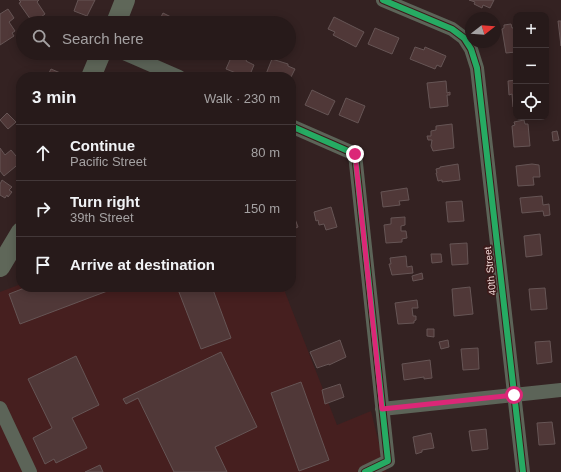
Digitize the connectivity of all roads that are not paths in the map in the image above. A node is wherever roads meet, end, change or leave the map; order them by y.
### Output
1 (125, 0) edge
2 (383, 0) edge
3 (119, 16) edge
4 (98, 60) edge
5 (140, 60) edge
6 (93, 72) edge
7 (168, 72) edge
8 (296, 128) edge
9 (16, 240) edge
10 (0, 266) edge
11 (561, 390) edge
12 (514, 395) junction
13 (0, 408) edge
14 (382, 409) junction
15 (30, 472) edge
16 (364, 472) edge
17 (523, 472) edge

1 - 3 street
2 - 12 street, 40th Street
4 - 6 street
5 - 7 street
8 - 14 street
9 - 10 street
11 - 12 street
12 - 14 street
12 - 17 street, 40th Street
13 - 15 street
14 - 16 street

